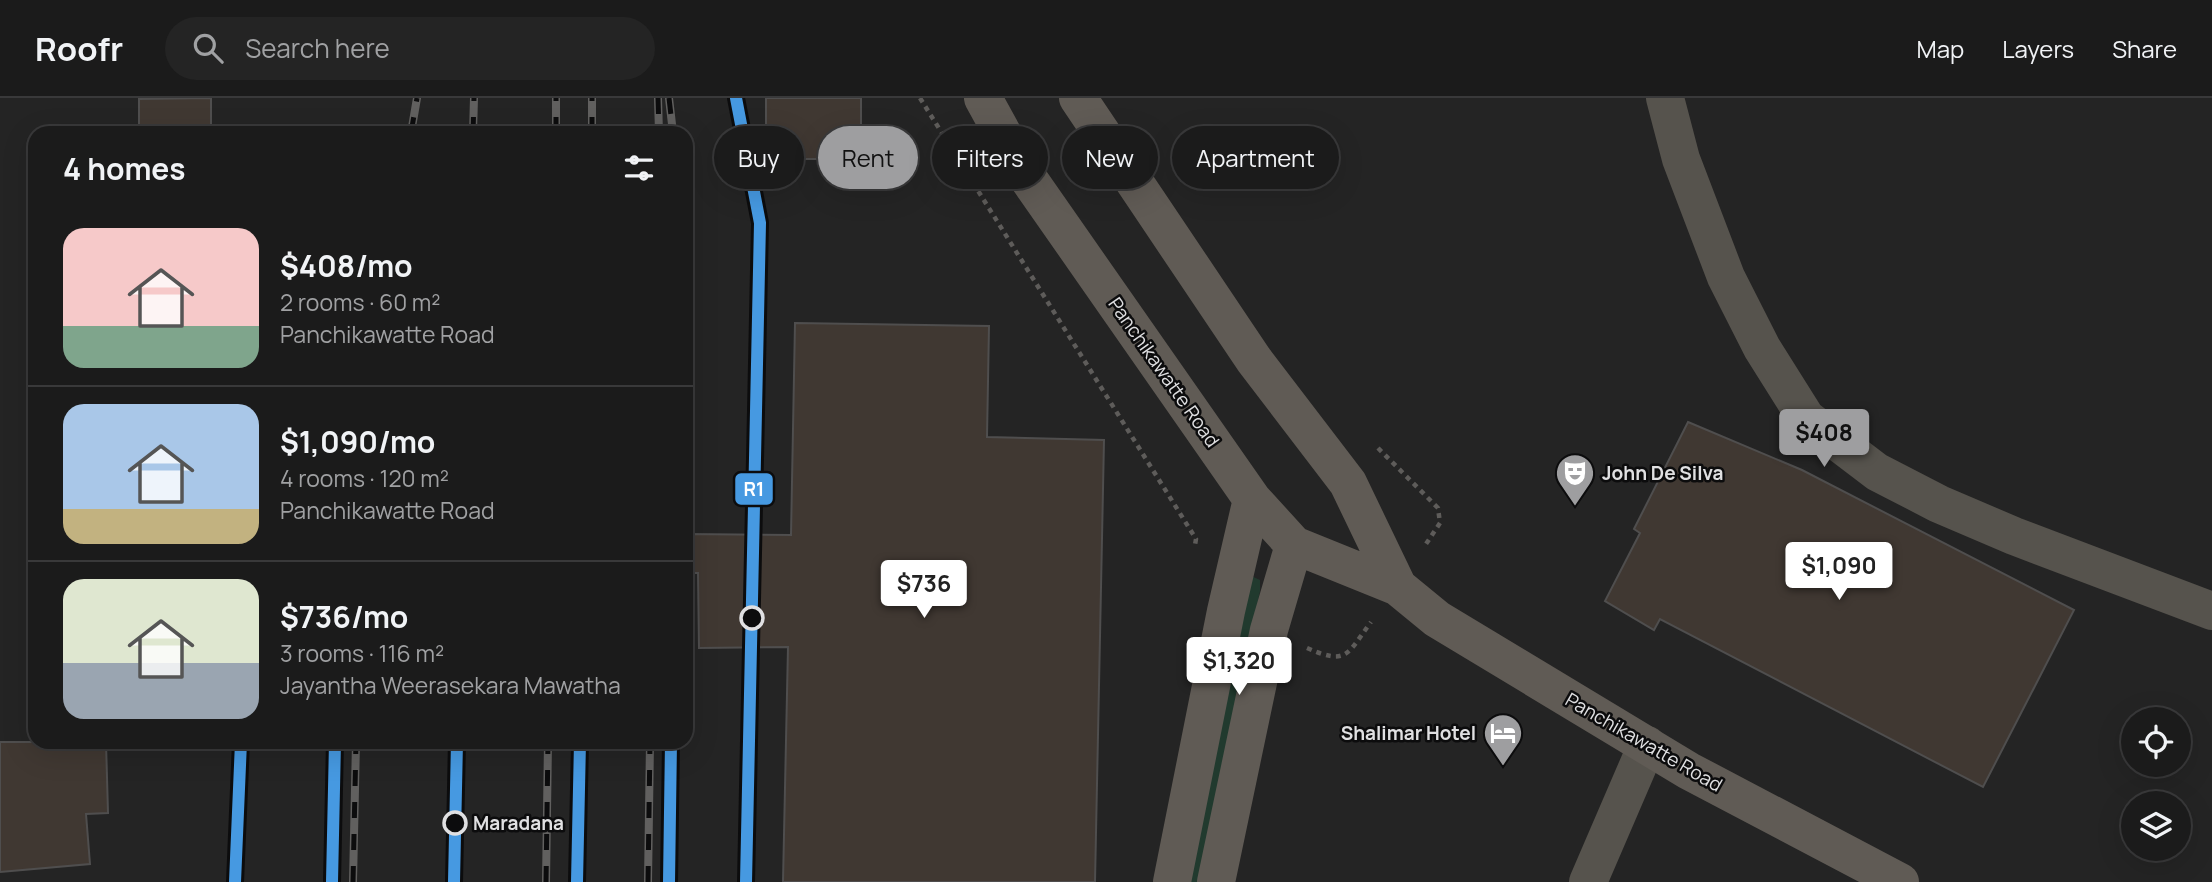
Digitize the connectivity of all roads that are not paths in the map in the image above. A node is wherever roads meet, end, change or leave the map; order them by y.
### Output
1 (983, 98) edge
2 (1078, 98) edge
3 (1665, 98) edge
4 (1252, 499) junction
5 (1294, 545) junction
6 (1398, 587) junction
7 (2212, 611) edge
8 (1647, 745) junction
9 (1172, 882) edge
10 (1216, 882) edge
11 (1588, 882) edge
12 (1900, 882) edge

1 - 4 main road, Panchikawatte Road
2 - 6 main road, Panchikawatte Road
3 - 7 street
4 - 5 main road, Panchikawatte Road
4 - 9 main road
5 - 6 main road, Panchikawatte Road
5 - 10 main road
6 - 8 main road, Panchikawatte Road
8 - 11 street
8 - 12 main road, Panchikawatte Road

